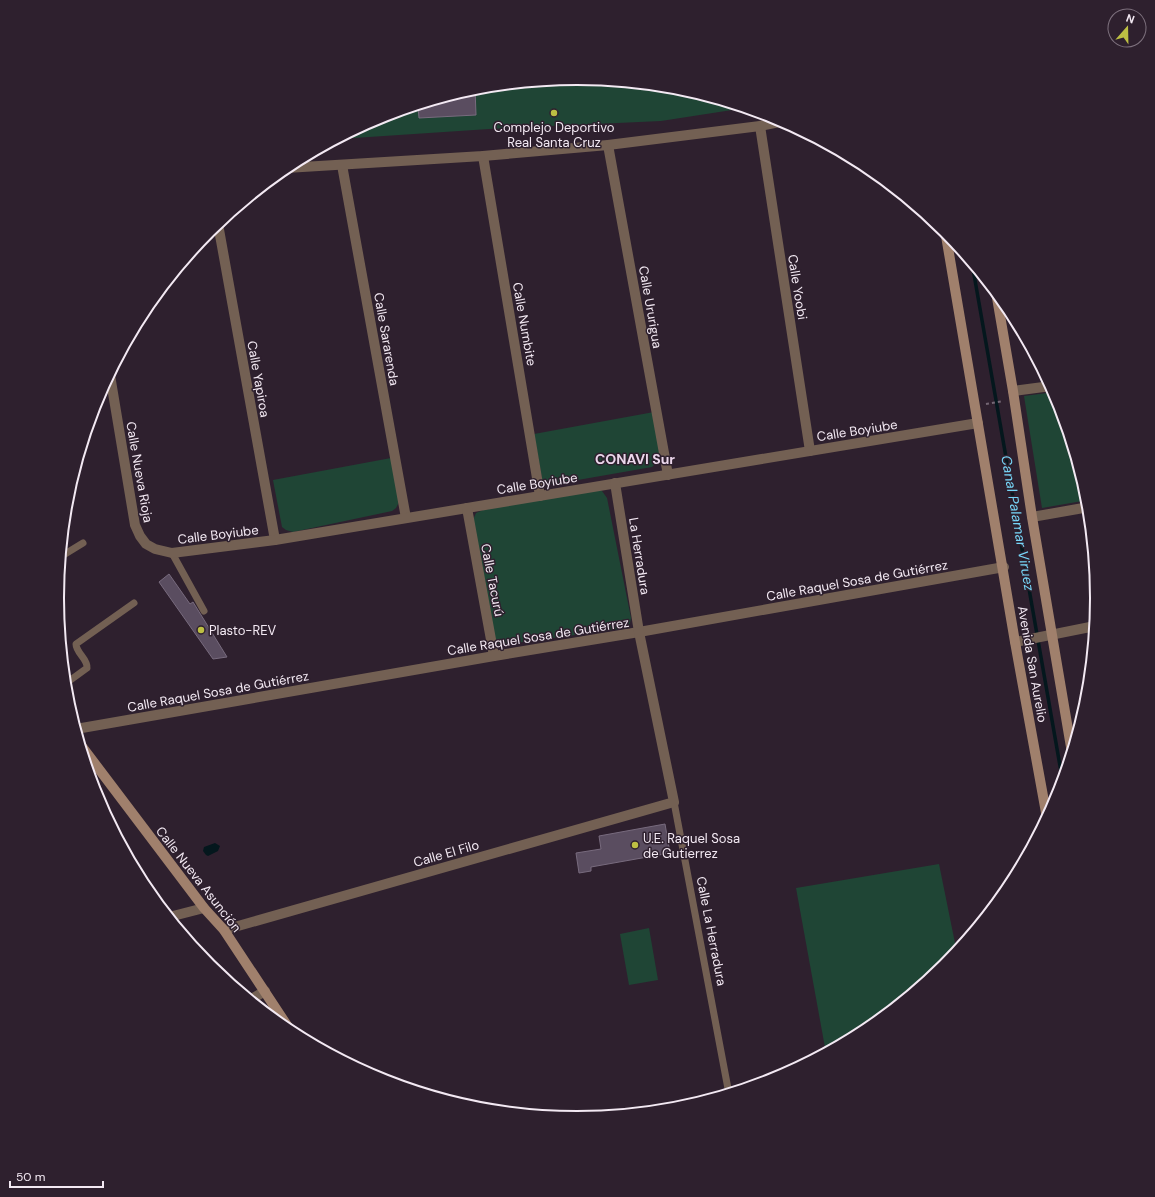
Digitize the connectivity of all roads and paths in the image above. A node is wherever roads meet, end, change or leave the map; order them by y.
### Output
1 (772, 123) edge
2 (760, 126) junction
3 (608, 145) junction
4 (483, 156) junction
5 (342, 165) junction
6 (300, 167) edge
7 (219, 230) edge
8 (947, 241) edge
9 (998, 305) edge
10 (112, 383) edge
11 (1045, 387) edge
12 (1013, 391) junction
13 (1006, 401) dead end
14 (986, 404) dead end
15 (978, 423) junction
16 (810, 451) junction
17 (668, 475) junction
18 (615, 483) junction
19 (540, 496) junction
20 (467, 508) junction
21 (1083, 508) edge
22 (1032, 517) junction
23 (406, 518) junction
24 (275, 540) junction
25 (83, 542) dead end
26 (66, 553) edge
27 (172, 553) junction
28 (1004, 567) junction
29 (134, 603) dead end
30 (204, 611) dead end
31 (1090, 627) edge
32 (639, 632) junction
33 (1049, 636) junction
34 (1019, 641) junction
35 (494, 656) junction
36 (71, 680) edge
37 (80, 728) edge
38 (1070, 743) edge
39 (88, 755) edge
40 (674, 802) junction
41 (1046, 808) edge
42 (204, 908) junction
43 (174, 916) edge
44 (224, 930) junction
45 (265, 991) junction
46 (254, 997) edge
47 (283, 1018) edge
48 (728, 1089) edge

1 - 2 street
2 - 3 street
2 - 16 street, Calle Yoobi
3 - 4 street
3 - 17 street, Calle Ururigua
4 - 5 street
4 - 19 street, Calle Numbite
5 - 6 street
5 - 23 street, Calle Sararenda
7 - 24 street, Calle Yapiroa
8 - 15 main road, Avenida San Aurelio
9 - 12 main road, Avenida San Aurelio
10 - 27 street, Calle Nueva Rioja
11 - 12 street
12 - 22 main road, Avenida San Aurelio
13 - 14 path
15 - 16 street, Calle Boyiube
15 - 28 main road, Avenida San Aurelio
16 - 17 street, Calle Boyiube
17 - 18 street, Calle Boyiube
18 - 19 street, Calle Boyiube
18 - 32 street, La Herradura
19 - 20 street, Calle Boyiube
20 - 23 street, Calle Boyiube
20 - 35 street, Calle Tacurú
21 - 22 street
22 - 33 main road, Avenida San Aurelio
23 - 24 street, Calle Boyiube
24 - 27 street, Calle Boyiube
25 - 26 lane
27 - 30 lane
28 - 32 street, Calle Raquel Sosa de Gutiérrez
28 - 34 main road, Avenida San Aurelio
29 - 36 lane
31 - 33 street
32 - 35 street, Calle Raquel Sosa de Gutiérrez
32 - 40 street, Calle La Herradura
33 - 34 street
33 - 38 main road, Avenida San Aurelio
34 - 41 main road, Avenida San Aurelio
35 - 37 street, Calle Raquel Sosa de Gutiérrez
39 - 42 main road, Calle Nueva Asunción
40 - 44 street, Calle El Filo
40 - 48 lane, Calle La Herradura
42 - 43 street
42 - 44 main road, Calle Nueva Asunción
44 - 45 main road, Calle Nueva Asunción
45 - 46 street
45 - 47 main road, Calle Nueva Asunción

